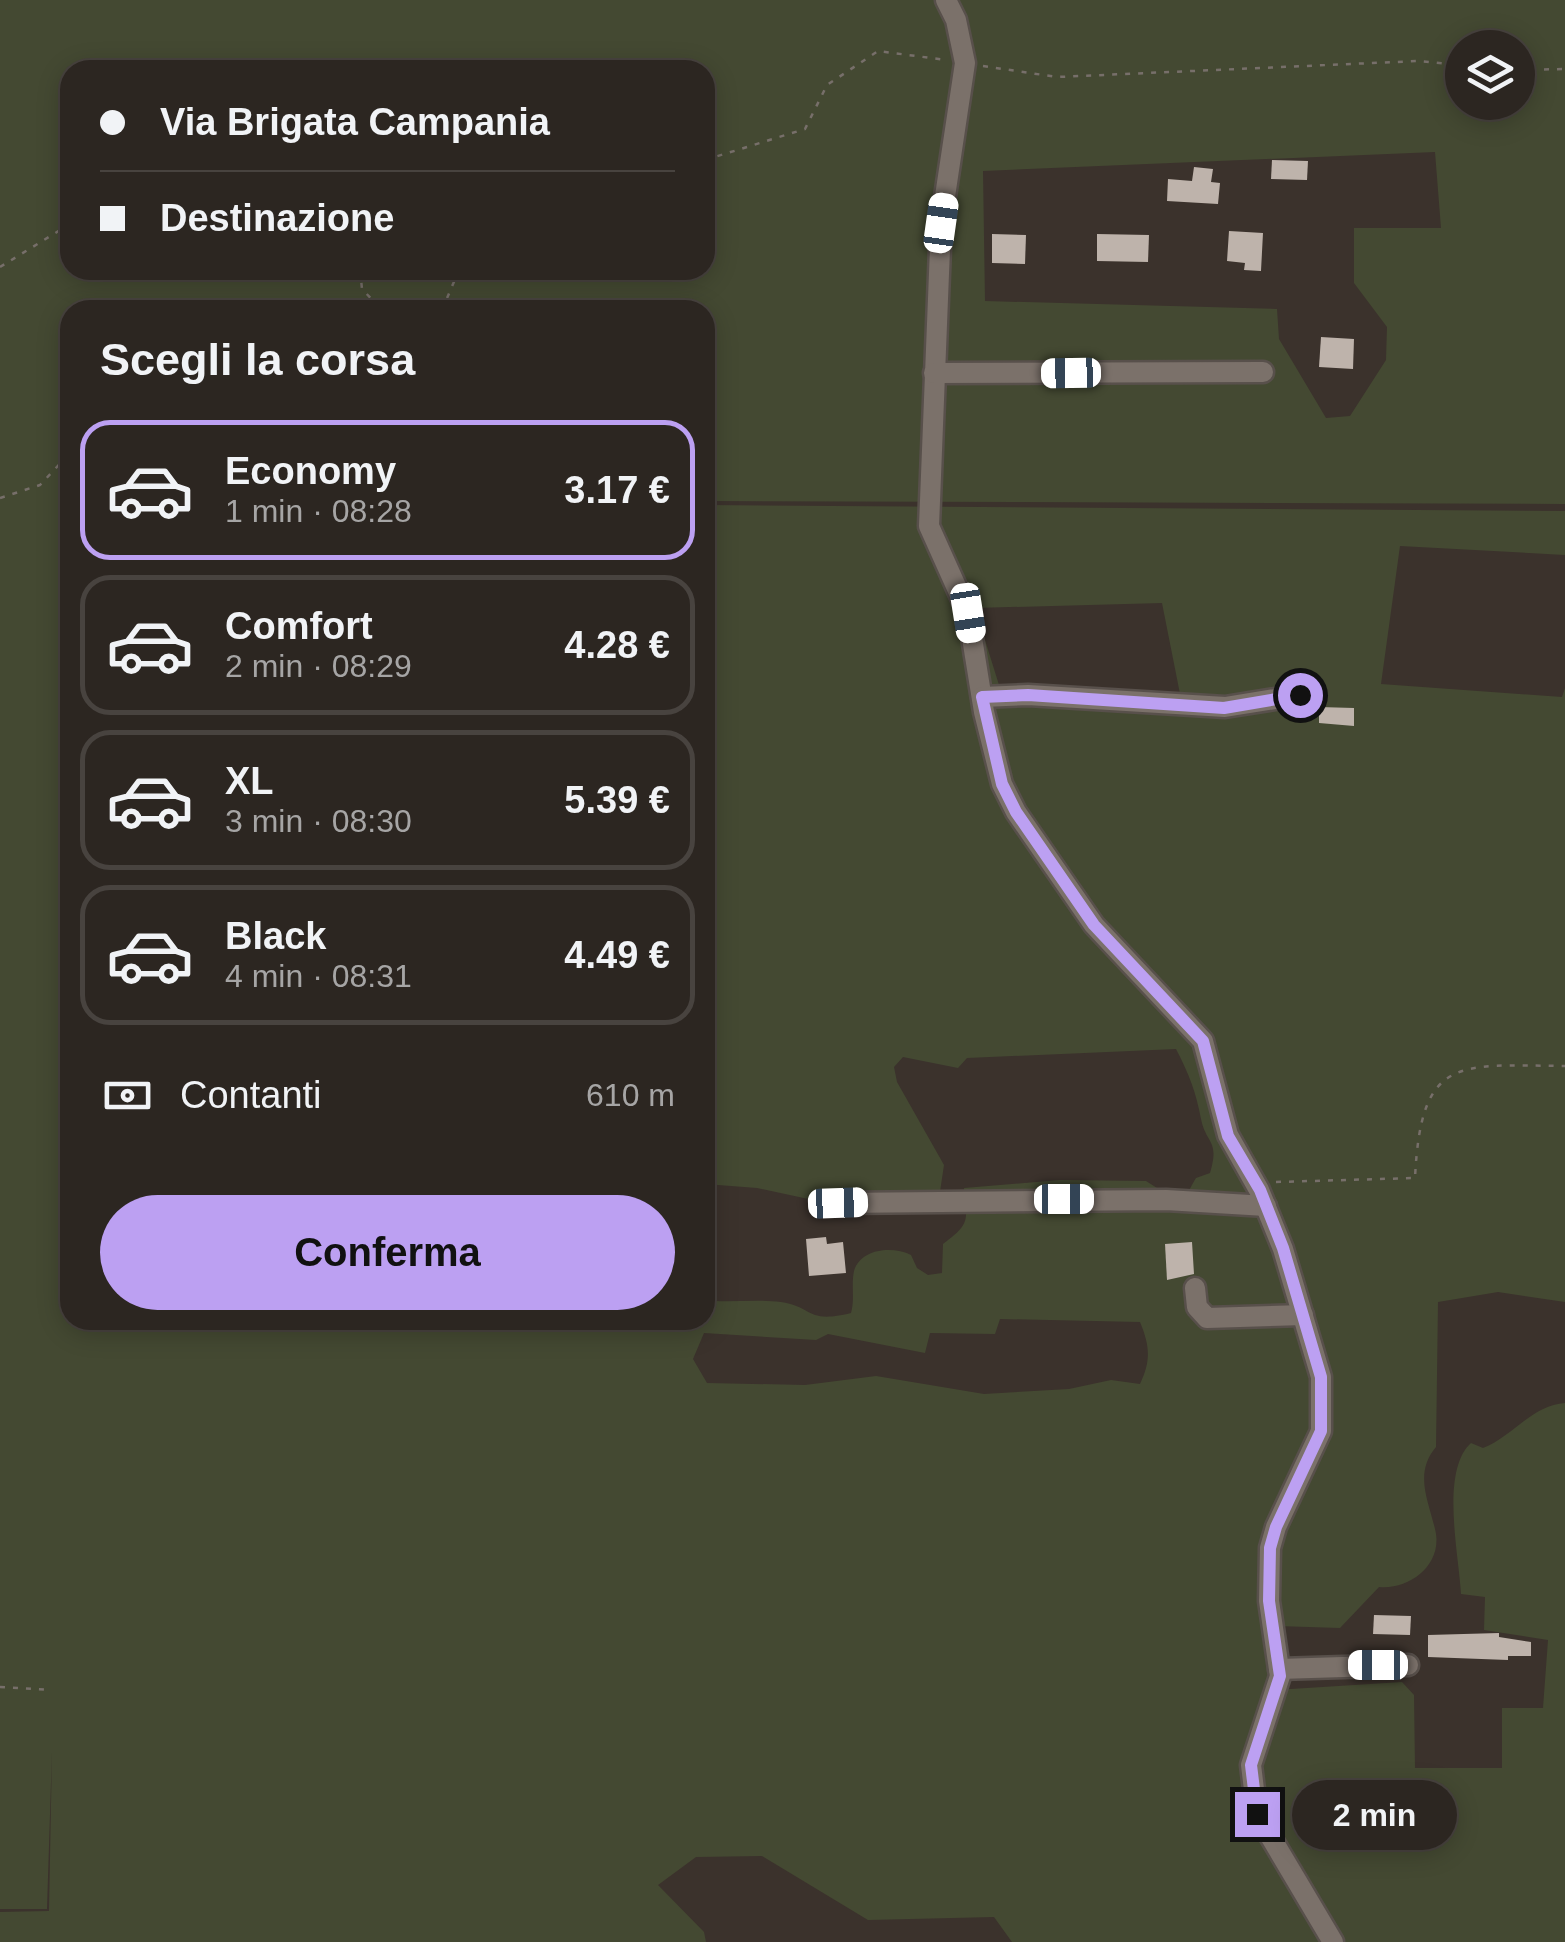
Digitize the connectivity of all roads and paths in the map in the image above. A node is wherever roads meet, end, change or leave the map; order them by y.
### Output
1 (946, 0) edge
2 (966, 63) junction
3 (1445, 64) edge
4 (1565, 69) edge
5 (1535, 70) edge
6 (715, 157) edge
7 (60, 230) edge
8 (0, 267) edge
9 (934, 372) junction
10 (1263, 372) dead end
11 (60, 463) edge
12 (0, 498) edge
13 (1300, 695) dead end
14 (982, 697) junction
15 (1565, 1066) edge
16 (1255, 1182) junction
17 (838, 1203) dead end
18 (1266, 1206) junction
19 (1196, 1288) dead end
20 (1303, 1315) junction
21 (1408, 1665) dead end
22 (1279, 1669) junction
23 (0, 1687) edge
24 (51, 1690) dead end
25 (1332, 1942) edge

1 - 2 street
2 - 3 path
2 - 6 path
2 - 9 street
4 - 5 path
7 - 8 path
9 - 10 street
9 - 14 street
11 - 12 path
13 - 14 street
14 - 16 street
15 - 16 path
16 - 18 street
17 - 18 street
18 - 20 street
19 - 20 street
20 - 22 street
21 - 22 street
22 - 25 street
23 - 24 path

